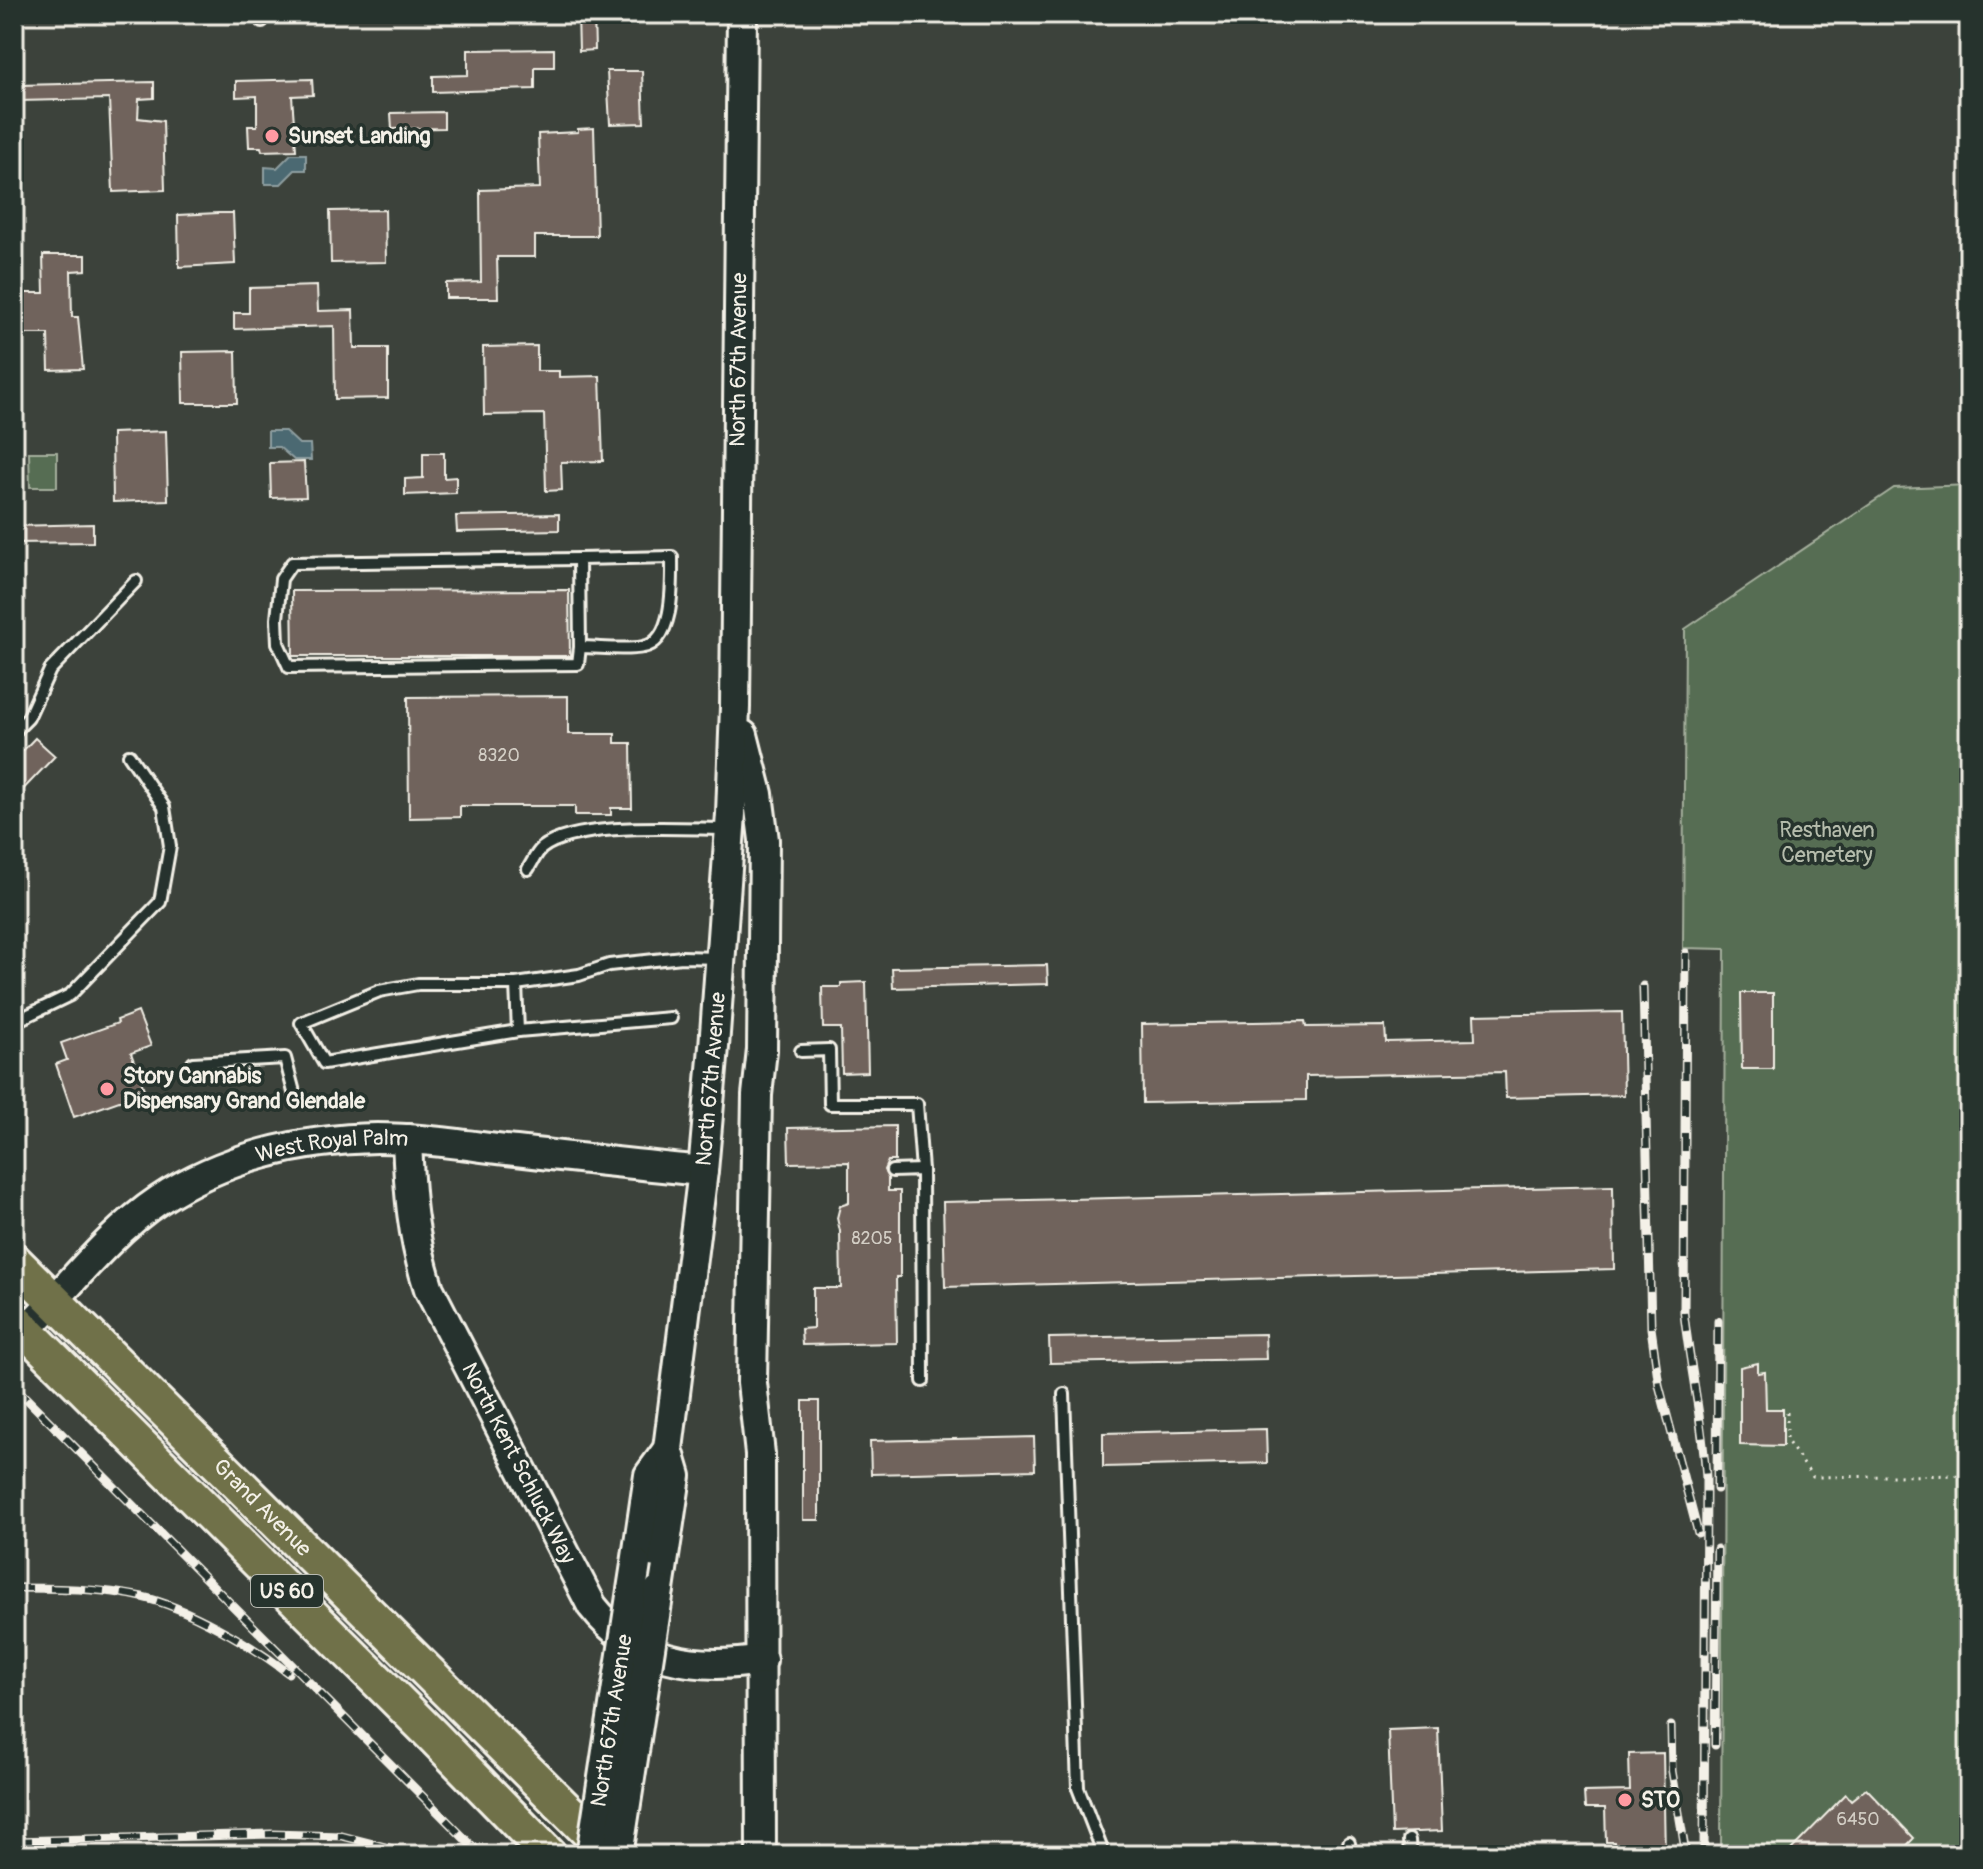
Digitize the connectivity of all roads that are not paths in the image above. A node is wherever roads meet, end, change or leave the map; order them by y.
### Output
1 (742, 14) edge
2 (579, 559) junction
3 (136, 581) dead end
4 (580, 647) junction
5 (735, 707) junction
6 (14, 732) edge
7 (129, 755) dead end
8 (730, 829) junction
9 (528, 869) dead end
10 (721, 958) junction
11 (516, 984) junction
12 (671, 1018) dead end
13 (14, 1022) edge
14 (518, 1031) junction
15 (801, 1051) dead end
16 (193, 1063) dead end
17 (295, 1096) dead end
18 (407, 1139) junction
19 (922, 1170) junction
20 (703, 1171) junction
21 (892, 1171) dead end
22 (14, 1261) edge
23 (54, 1301) junction
24 (20, 1325) edge
25 (923, 1381) dead end
26 (1064, 1394) dead end
27 (668, 1449) junction
28 (762, 1660) junction
29 (1409, 1840) dead end
30 (549, 1855) edge
31 (591, 1855) edge
32 (615, 1855) edge
33 (761, 1855) edge
34 (1104, 1855) edge
35 (1410, 1855) edge

1 - 5 main road, North 67th Avenue
2 - 4 lane
2 - 4 lane
2 - 4 lane
3 - 6 lane
5 - 8 main road, North 67th Avenue
5 - 28 main road, North 67th Avenue
7 - 13 lane
8 - 9 lane
8 - 10 main road, North 67th Avenue
10 - 11 lane
10 - 20 main road, North 67th Avenue
11 - 14 lane
11 - 14 lane
12 - 14 lane
15 - 19 lane
16 - 17 lane
18 - 20 main road, West Royal Palm
18 - 23 main road, West Royal Palm
18 - 28 main road, North Kent Schluck Way
19 - 21 lane
19 - 25 lane
20 - 27 main road, North 67th Avenue
22 - 23 highway, Grand Avenue / US 60
23 - 24 main road, West Royal Palm
23 - 32 highway, Grand Avenue / US 60
24 - 30 highway, Grand Avenue / US 60
26 - 34 lane
27 - 31 main road, North 67th Avenue, bridge
27 - 32 main road, North 67th Avenue, bridge
28 - 33 main road, North 67th Avenue
29 - 35 lane

